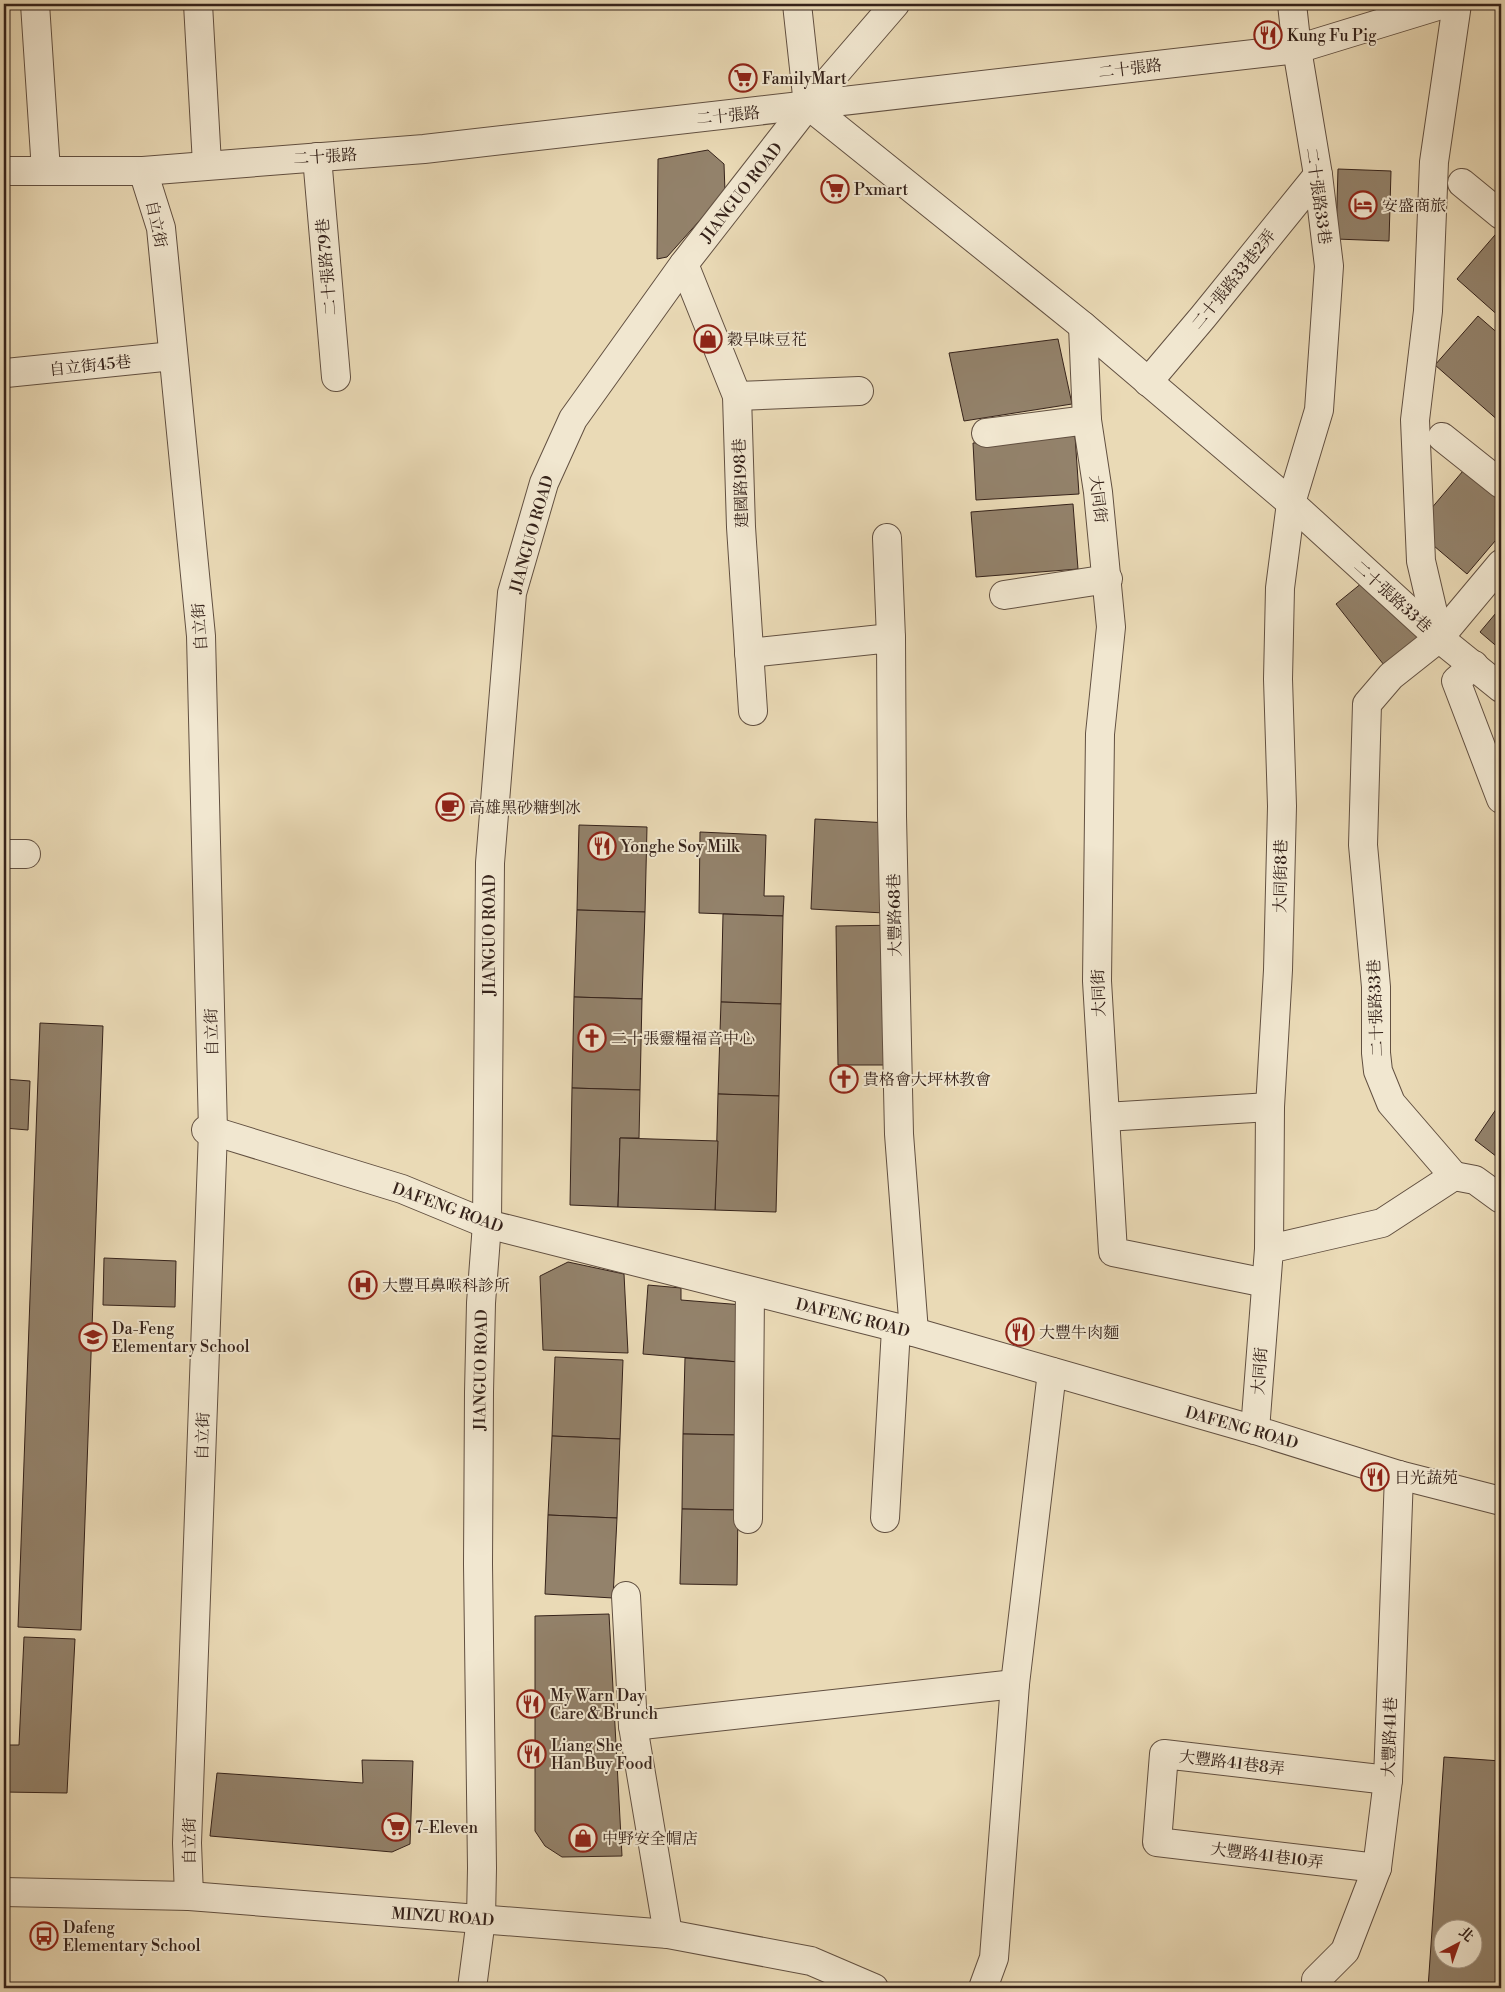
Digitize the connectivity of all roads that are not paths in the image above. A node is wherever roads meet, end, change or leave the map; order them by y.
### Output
1 (35, 4) edge
2 (198, 4) edge
3 (796, 4) edge
4 (895, 4) edge
5 (1292, 4) edge
6 (1444, 4) edge
7 (1457, 4) edge
8 (1297, 49) junction
9 (808, 105) junction
10 (317, 157) junction
11 (207, 164) junction
12 (4, 171) edge
13 (46, 171) junction
14 (143, 171) junction
15 (1448, 172) junction
16 (1318, 175) junction
17 (1501, 215) edge
18 (684, 264) junction
19 (1083, 326) junction
20 (173, 356) junction
21 (6, 373) dead end
22 (336, 378) dead end
23 (1148, 382) junction
24 (860, 391) dead end
25 (737, 396) junction
26 (1087, 420) junction
27 (1428, 428) junction
28 (986, 433) dead end
29 (1501, 484) edge
30 (1291, 503) junction
31 (887, 538) dead end
32 (1501, 564) edge
33 (1108, 578) junction
34 (1004, 595) dead end
35 (891, 638) junction
36 (1439, 638) junction
37 (749, 653) junction
38 (1474, 665) junction
39 (1501, 688) edge
40 (752, 711) dead end
41 (1501, 799) edge
42 (1270, 1107) junction
43 (1106, 1117) junction
44 (210, 1130) junction
45 (1454, 1176) junction
46 (1501, 1199) edge
47 (487, 1224) junction
48 (1269, 1249) junction
49 (1266, 1283) junction
50 (750, 1292) junction
51 (905, 1331) junction
52 (1052, 1372) junction
53 (1255, 1430) junction
54 (1399, 1475) junction
55 (1501, 1501) edge
56 (885, 1518) dead end
57 (748, 1519) dead end
58 (626, 1596) dead end
59 (1015, 1684) junction
60 (633, 1726) junction
61 (1388, 1780) junction
62 (1157, 1842) joint
63 (1376, 1868) junction
64 (4, 1892) edge
65 (189, 1896) junction
66 (481, 1919) junction
67 (668, 1934) junction
68 (1316, 1980) dead end
69 (472, 1988) edge
70 (874, 1988) edge
71 (983, 1988) edge

1 - 13 street
2 - 11 street
3 - 9 street
4 - 9 street, JIANGUO ROAD
5 - 8 street, 二十張路33巷
6 - 8 street, 二十張路
7 - 15 street
8 - 9 street, 二十張路
8 - 16 street, 二十張路33巷
9 - 10 street, 二十張路
9 - 18 street, JIANGUO ROAD
9 - 19 street
10 - 11 street, 二十張路
10 - 22 street, 二十張路79巷
11 - 14 street, 二十張路
12 - 13 street, 二十張路
13 - 14 street, 二十張路
14 - 20 street, 自立街
15 - 17 street
15 - 27 street
16 - 23 street, 二十張路33巷2弄
16 - 30 street, 二十張路33巷
18 - 25 street, 建國路198巷
18 - 47 street, JIANGUO ROAD
19 - 23 street
19 - 26 street, 大同街
20 - 21 street, 自立街45巷
20 - 44 street, 自立街
23 - 30 street
24 - 25 street
25 - 37 street, 建國路198巷
26 - 28 street
26 - 33 street, 大同街
27 - 29 street
27 - 36 street
30 - 36 street, 二十張路33巷
30 - 42 street, 大同街8巷
31 - 35 street, 大豐路68巷
32 - 36 street
33 - 34 street
33 - 43 street, 大同街
35 - 37 street
35 - 51 street, 大豐路68巷
36 - 38 street
36 - 45 street, 二十張路33巷
37 - 40 street, 建國路198巷
38 - 39 street
38 - 41 street
42 - 43 street
42 - 48 street, 大同街8巷
43 - 49 street, 大同街
44 - 47 street, DAFENG ROAD
44 - 65 street, 自立街
45 - 46 street
45 - 48 street
47 - 50 street, DAFENG ROAD
47 - 66 street, JIANGUO ROAD
48 - 49 street, 大同街
49 - 53 street, 大同街
50 - 51 street, DAFENG ROAD
50 - 57 street
51 - 52 street, DAFENG ROAD
51 - 56 street, 大豐路68巷
52 - 53 street, DAFENG ROAD
52 - 59 street
53 - 54 street, DAFENG ROAD
54 - 55 street, DAFENG ROAD
54 - 61 street, 大豐路41巷
58 - 60 street
59 - 60 street
59 - 71 street
60 - 67 street
61 - 62 street, 大豐路41巷8弄
61 - 63 street, 大豐路41巷
62 - 63 street, 大豐路41巷10弄
63 - 68 street, 大豐路41巷
64 - 65 street, MINZU ROAD
65 - 66 street, MINZU ROAD
66 - 67 street, MINZU ROAD
66 - 69 street, JIANGUO ROAD
67 - 70 street, MINZU ROAD

